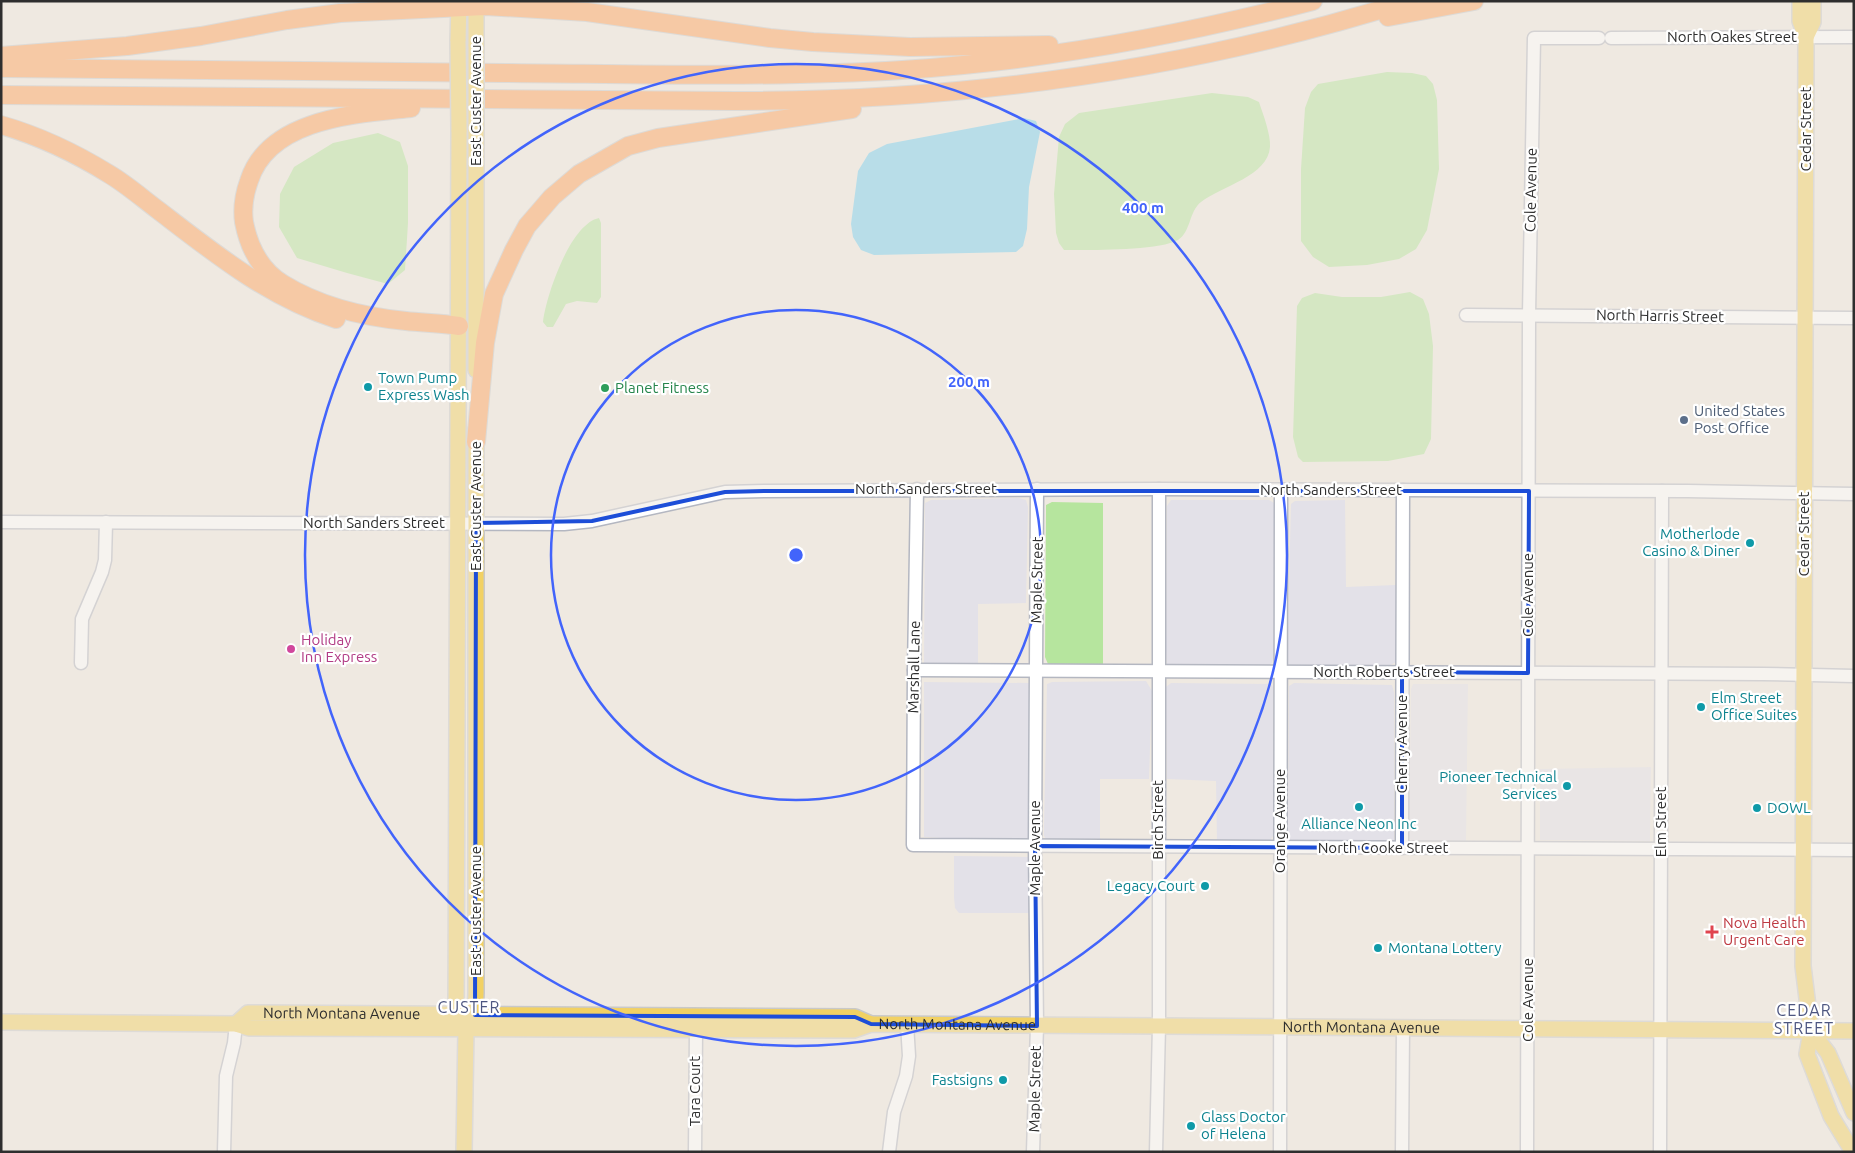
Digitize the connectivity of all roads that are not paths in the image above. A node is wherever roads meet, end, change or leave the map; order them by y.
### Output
1 (1313, 1) edge
2 (1409, 1) edge
3 (1474, 1) edge
4 (1800, 1) edge
5 (1813, 1) edge
6 (459, 4) edge
7 (476, 4) edge
8 (1299, 32) junction
9 (1854, 36) edge
10 (1806, 37) junction
11 (1534, 38) joint
12 (1114, 45) junction
13 (1, 56) edge
14 (1, 68) edge
15 (975, 91) junction
16 (1, 95) edge
17 (525, 99) junction
18 (1, 125) edge
19 (1466, 315) dead end
20 (1529, 315) junction
21 (1805, 318) junction
22 (1854, 318) edge
23 (464, 330) junction
24 (476, 442) junction
25 (917, 489) junction
26 (1038, 489) junction
27 (1159, 489) junction
28 (1281, 490) junction
29 (1403, 490) junction
30 (1528, 490) junction
31 (1662, 491) junction
32 (1804, 494) junction
33 (1854, 494) edge
34 (1, 522) edge
35 (106, 522) junction
36 (457, 523) junction
37 (476, 523) junction
38 (80, 664) dead end
39 (914, 670) junction
40 (1036, 670) junction
41 (1158, 671) junction
42 (1280, 672) junction
43 (1402, 672) junction
44 (1528, 673) junction
45 (1662, 673) junction
46 (1803, 675) junction
47 (1854, 676) edge
48 (913, 845) joint
49 (1035, 846) junction
50 (1157, 846) junction
51 (1280, 847) junction
52 (1402, 848) junction
53 (1527, 848) junction
54 (1661, 849) junction
55 (1803, 850) junction
56 (1854, 850) edge
57 (456, 1015) junction
58 (475, 1015) junction
59 (1, 1022) edge
60 (236, 1024) junction
61 (871, 1024) junction
62 (907, 1024) junction
63 (1037, 1026) junction
64 (1158, 1026) junction
65 (1280, 1027) junction
66 (466, 1028) junction
67 (1403, 1028) junction
68 (1528, 1029) junction
69 (696, 1030) junction
70 (1660, 1030) junction
71 (1811, 1030) junction
72 (1854, 1031) edge
73 (1854, 1113) edge
74 (1847, 1148) edge
75 (224, 1152) edge
76 (464, 1152) edge
77 (695, 1152) edge
78 (889, 1152) edge
79 (1033, 1152) edge
80 (1156, 1152) edge
81 (1280, 1152) edge
82 (1402, 1152) edge
83 (1527, 1152) edge
84 (1660, 1152) edge

1 - 12 highway
2 - 8 highway
3 - 8 highway
4 - 10 main road, Cedar Street
5 - 10 main road, Cedar Street
6 - 7 highway
6 - 13 highway
6 - 23 main road, East Custer Avenue, bridge
7 - 12 highway
7 - 23 main road, East Custer Avenue, bridge
8 - 15 highway
9 - 10 street, North Oakes Street
10 - 11 street, North Oakes Street
10 - 21 main road, Cedar Street
11 - 20 street, Cole Avenue
12 - 14 highway
15 - 17 highway
15 - 24 highway
16 - 17 highway
17 - 23 highway
18 - 23 highway
19 - 20 street, North Harris Street
20 - 21 street, North Harris Street
20 - 30 street, Cole Avenue
21 - 22 street, North Harris Street
21 - 32 main road, Cedar Street
23 - 24 main road, East Custer Avenue
23 - 36 main road, East Custer Avenue
24 - 37 main road, East Custer Avenue
25 - 26 street, North Sanders Street
25 - 37 street, North Sanders Street
25 - 39 street, Marshall Lane
26 - 27 street, North Sanders Street
26 - 40 street, Maple Street
27 - 28 street, North Sanders Street
27 - 41 street, Birch Street
28 - 29 street, North Sanders Street
28 - 42 street, Orange Avenue
29 - 30 street, North Sanders Street
29 - 43 street, Cherry Avenue
30 - 31 street, North Sanders Street
30 - 44 street, Cole Avenue
31 - 32 street, North Sanders Street
31 - 45 street, Elm Street
32 - 33 street, North Sanders Street
32 - 46 main road, Cedar Street
34 - 35 street, North Sanders Street
35 - 36 street, North Sanders Street
35 - 38 street
36 - 37 street, North Sanders Street
36 - 57 main road, East Custer Avenue
37 - 58 main road, East Custer Avenue
39 - 40 street, North Roberts Street
39 - 48 street, Marshall Lane
40 - 41 street, North Roberts Street
40 - 49 street, Maple Avenue
41 - 42 street, North Roberts Street
41 - 50 street, Birch Street
42 - 43 street, North Roberts Street
42 - 51 street, Orange Avenue
43 - 44 street, North Roberts Street
43 - 52 street, Cherry Avenue
44 - 45 street, North Roberts Street
44 - 53 street, Cole Avenue
45 - 46 street, North Roberts Street
45 - 54 street, Elm Street
46 - 47 street, North Roberts Street
46 - 55 main road, Cedar Street
48 - 49 street, North Cooke Street
49 - 50 street, North Cooke Street
49 - 63 street, Maple Avenue
50 - 51 street, North Cooke Street
50 - 64 street, Birch Street
51 - 52 street, North Cooke Street
51 - 65 street, Orange Avenue
52 - 53 street, North Cooke Street
53 - 54 street, North Cooke Street
53 - 68 street, Cole Avenue
54 - 55 street, North Cooke Street
54 - 70 street, Elm Street
55 - 56 street, North Cooke Street
55 - 71 main road, Cedar Street
57 - 58 main road, North Montana Avenue
57 - 60 main road, North Montana Avenue
57 - 66 main road
58 - 61 main road, North Montana Avenue
58 - 66 main road
59 - 60 main road, North Montana Avenue
60 - 66 main road, North Montana Avenue
60 - 75 street
61 - 62 main road, North Montana Avenue
61 - 69 main road, North Montana Avenue
62 - 63 main road, North Montana Avenue
62 - 78 street
63 - 64 main road, North Montana Avenue
63 - 79 street, Maple Street
64 - 65 main road, North Montana Avenue
64 - 80 street, Birch Street
65 - 67 main road, North Montana Avenue
65 - 81 street, Orange Avenue
66 - 69 main road, North Montana Avenue
66 - 76 main road
67 - 68 main road, North Montana Avenue
67 - 82 street
68 - 70 main road, North Montana Avenue
68 - 83 street, Cole Avenue
69 - 77 street, Tara Court
70 - 71 main road, North Montana Avenue
70 - 84 street, Elm Street
71 - 72 main road, North Montana Avenue
71 - 73 main road
71 - 74 main road

